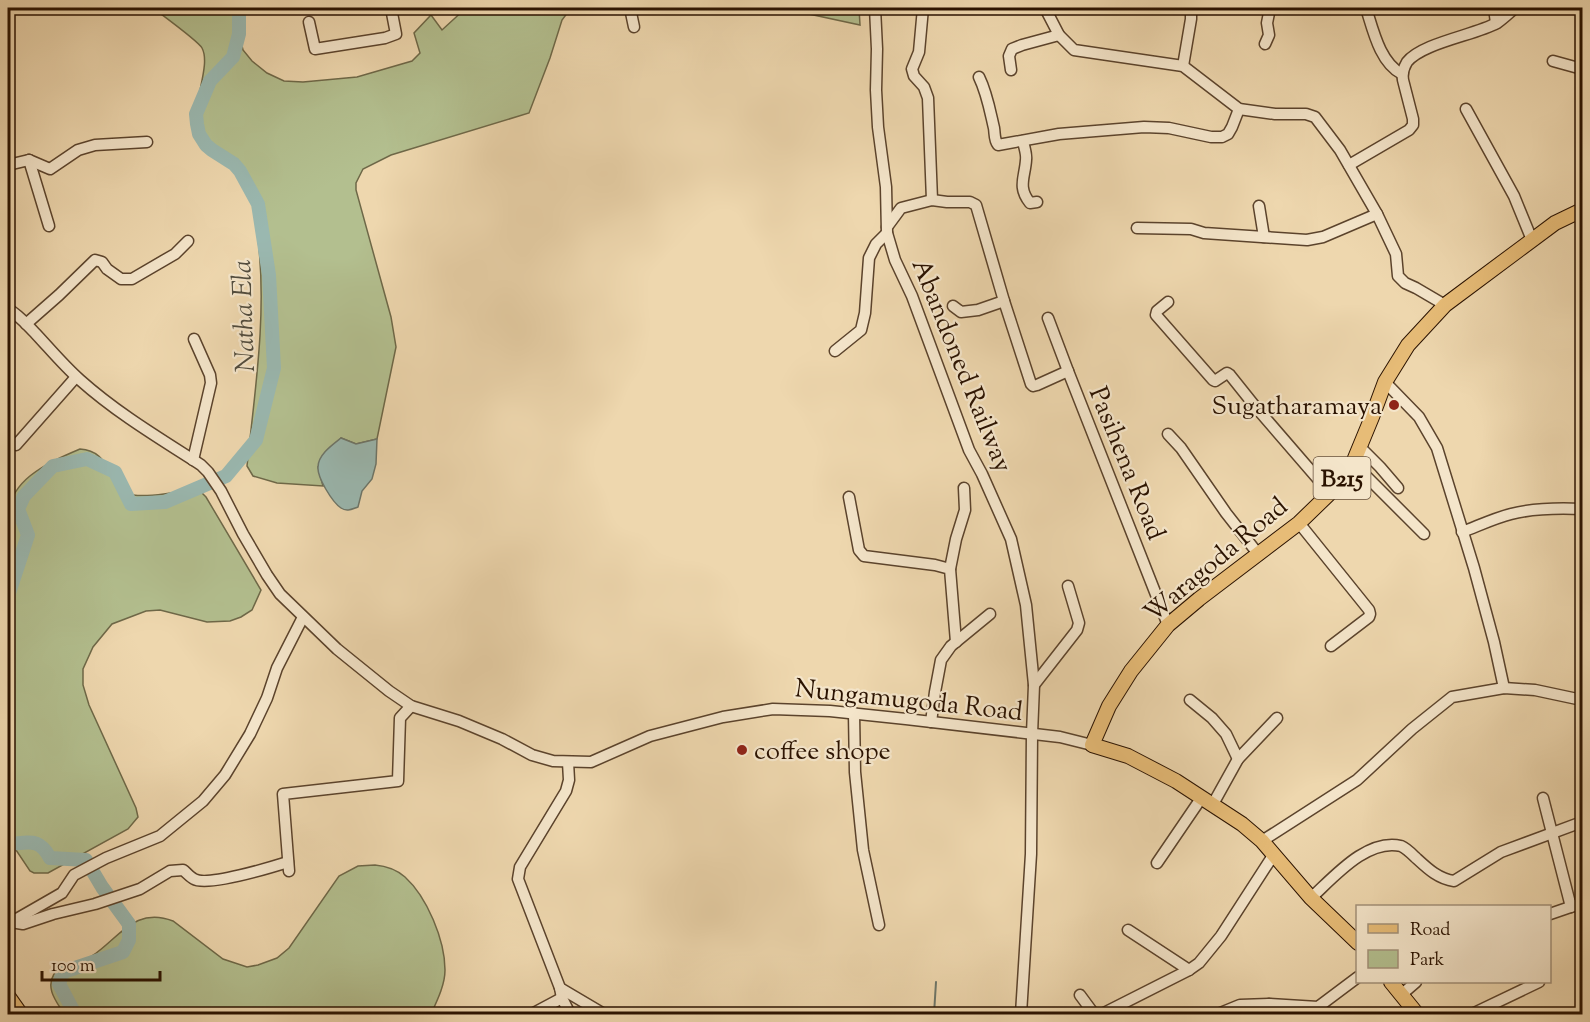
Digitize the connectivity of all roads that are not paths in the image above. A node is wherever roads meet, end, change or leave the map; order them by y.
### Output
1 (391, 8) edge
2 (630, 8) edge
3 (876, 8) edge
4 (923, 8) edge
5 (1045, 8) edge
6 (1191, 8) edge
7 (1270, 8) edge
8 (1366, 8) edge
9 (1494, 8) edge
10 (1515, 8) edge
11 (309, 22) dead end
12 (1496, 23) junction
13 (634, 27) dead end
14 (1059, 35) junction
15 (1265, 44) dead end
16 (1553, 61) dead end
17 (1183, 66) junction
18 (1582, 69) edge
19 (1011, 70) dead end
20 (1402, 74) junction
21 (979, 77) dead end
22 (1239, 109) junction
23 (1466, 109) dead end
24 (1023, 141) junction
25 (147, 142) dead end
26 (29, 160) junction
27 (8, 165) edge
28 (1349, 165) junction
29 (932, 200) junction
30 (1037, 202) dead end
31 (1260, 206) dead end
32 (1582, 210) edge
33 (1377, 214) junction
34 (49, 226) dead end
35 (1137, 228) dead end
36 (887, 230) junction
37 (1264, 237) junction
38 (1532, 240) junction
39 (188, 241) dead end
40 (1004, 301) junction
41 (1168, 302) dead end
42 (1445, 305) junction
43 (953, 306) dead end
44 (8, 309) edge
45 (1048, 318) dead end
46 (26, 324) junction
47 (194, 339) dead end
48 (835, 351) dead end
49 (1068, 371) junction
50 (76, 377) junction
51 (1385, 382) junction
52 (1168, 434) dead end
53 (15, 445) dead end
54 (1359, 447) junction
55 (193, 460) junction
56 (1353, 463) junction
57 (964, 488) dead end
58 (1398, 488) dead end
59 (1330, 493) junction
60 (849, 497) dead end
61 (1582, 509) edge
62 (1299, 524) junction
63 (1462, 532) junction
64 (1424, 534) dead end
65 (1259, 555) junction
66 (950, 569) junction
67 (1068, 586) dead end
68 (990, 614) dead end
69 (303, 617) junction
70 (1168, 625) junction
71 (956, 642) junction
72 (1331, 646) dead end
73 (1034, 685) junction
74 (1504, 688) junction
75 (1190, 700) dead end
76 (1582, 700) edge
77 (411, 706) junction
78 (854, 713) junction
79 (1277, 718) dead end
80 (931, 722) junction
81 (1032, 734) junction
82 (1092, 745) junction
83 (1238, 759) junction
84 (568, 762) junction
85 (1543, 798) dead end
86 (1207, 800) junction
87 (1582, 826) edge
88 (1552, 833) junction
89 (1262, 841) junction
90 (1274, 854) junction
91 (1157, 863) dead end
92 (1311, 897) junction
93 (1582, 903) edge
94 (1570, 907) junction
95 (1551, 914) edge
96 (9, 923) edge
97 (879, 925) dead end
98 (1128, 930) dead end
99 (1356, 941) edge
100 (1189, 970) junction
101 (1356, 978) edge
102 (1392, 983) edge
103 (1414, 983) edge
104 (1537, 983) edge
105 (561, 993) junction
106 (1080, 995) dead end
107 (1401, 995) junction
108 (8, 997) edge
109 (1270, 1009) edge
110 (21, 1014) edge
111 (532, 1014) edge
112 (570, 1014) edge
113 (604, 1014) edge
114 (1021, 1014) edge
115 (1094, 1014) edge
116 (1102, 1014) edge
117 (1218, 1014) edge
118 (1417, 1014) edge
119 (1472, 1014) edge

1 - 11 street
2 - 13 street
3 - 36 street, Abandoned Railway
4 - 29 street
5 - 14 street
6 - 17 street
7 - 15 street
8 - 20 street
9 - 12 street
10 - 12 street
12 - 20 street
14 - 17 street
14 - 19 street
16 - 18 street
17 - 22 street
20 - 28 street
21 - 24 street
22 - 24 street
22 - 28 street
23 - 38 street
24 - 30 street
25 - 26 street
26 - 27 street
26 - 34 street
28 - 33 street
29 - 36 street
29 - 40 street
31 - 37 street
32 - 38 main road, Waragoda Road / B215
33 - 37 street
33 - 42 street
35 - 37 street
36 - 48 street
36 - 73 street, Abandoned Railway
38 - 42 main road, Waragoda Road / B215
39 - 46 street
40 - 43 street
40 - 49 street
41 - 59 street
42 - 51 main road, Waragoda Road / B215
44 - 46 street
45 - 49 street, Pasihena Road
46 - 50 street
47 - 55 street
49 - 70 street, Pasihena Road
50 - 53 street
50 - 55 street
51 - 54 main road, Waragoda Road / B215
51 - 63 street
52 - 65 street
54 - 56 main road, Waragoda Road / B215
54 - 58 street
55 - 69 street, Nungamugoda Road
56 - 59 main road, Waragoda Road / B215
56 - 64 street
57 - 66 street
59 - 62 main road, Waragoda Road / B215
60 - 66 street
61 - 63 street
62 - 65 main road, Waragoda Road / B215
62 - 72 street
63 - 74 street
65 - 70 main road, Waragoda Road / B215
66 - 71 street
67 - 73 street
68 - 71 street
69 - 77 street, Nungamugoda Road
69 - 96 street
70 - 82 main road, Waragoda Road / B215
71 - 80 street
73 - 81 street, Abandoned Railway
74 - 76 street
74 - 89 street
75 - 83 street
77 - 84 street, Nungamugoda Road
77 - 96 street
78 - 80 street, Nungamugoda Road
78 - 84 street, Nungamugoda Road
78 - 97 street
79 - 83 street
80 - 81 street, Nungamugoda Road
81 - 82 street, Nungamugoda Road
81 - 114 street, Abandoned Railway
82 - 86 main road
83 - 86 street
84 - 105 street
85 - 88 street
86 - 89 main road
86 - 91 street
87 - 88 street
88 - 92 street
88 - 94 street
89 - 90 main road
90 - 92 main road
90 - 100 street
92 - 99 main road
93 - 94 street
94 - 95 street
98 - 100 street
100 - 116 street
101 - 109 street
102 - 107 main road
103 - 107 street
104 - 119 street
105 - 111 street
105 - 112 street
105 - 113 street
106 - 115 street
107 - 118 main road
108 - 110 highway
109 - 117 street

